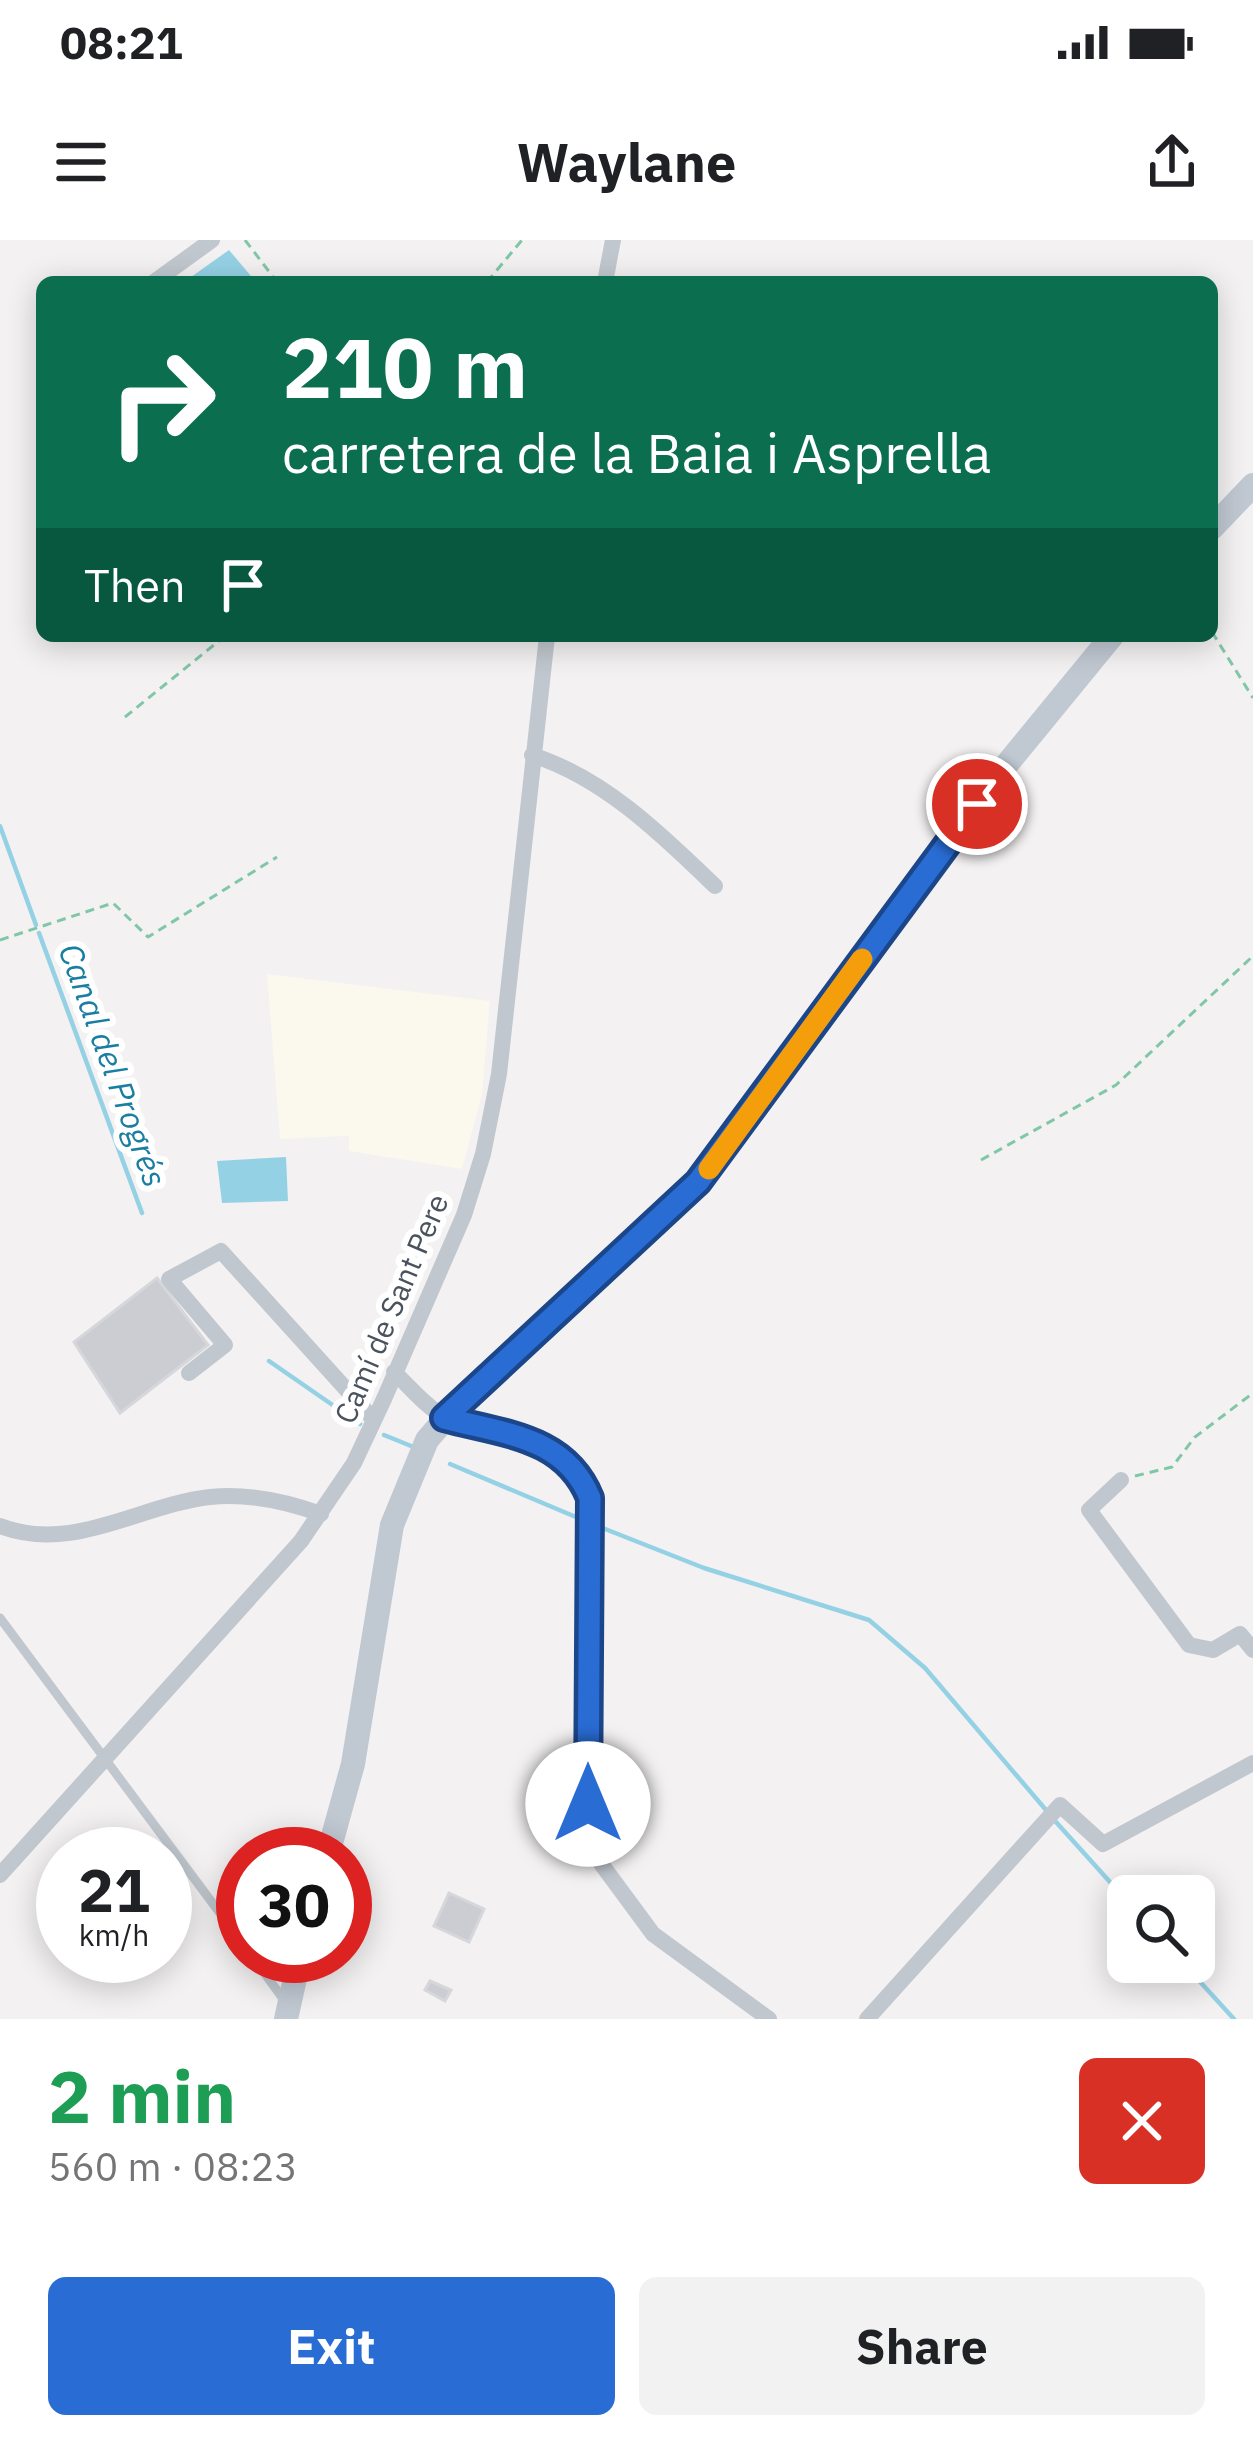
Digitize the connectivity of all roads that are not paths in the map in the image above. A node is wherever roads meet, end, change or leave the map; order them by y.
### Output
1 (212, 240) edge
2 (613, 240) edge
3 (162, 276) edge
4 (606, 276) edge
5 (1253, 485) edge
6 (1218, 521) edge
7 (546, 642) edge
8 (1107, 642) edge
9 (532, 755) junction
10 (715, 886) dead end
11 (394, 1372) junction
12 (189, 1373) dead end
13 (444, 1418) junction
14 (374, 1420) junction
15 (1121, 1480) road end
16 (321, 1514) junction
17 (0, 1526) edge
18 (0, 1618) edge
19 (1253, 1650) edge
20 (104, 1755) junction
21 (1253, 1763) edge
22 (335, 1827) edge
23 (0, 1875) edge
24 (216, 1907) edge
25 (270, 1983) edge
26 (296, 1983) edge
27 (291, 2015) edge
28 (769, 2019) edge
29 (867, 2019) edge

1 - 3 street
2 - 4 street
5 - 6 main road
7 - 9 street, Camí de Sant Pere
8 - 13 main road
9 - 10 street
9 - 11 street, Camí de Sant Pere
11 - 13 street
11 - 14 street, Camí de Sant Pere
12 - 14 street
13 - 22 main road
13 - 28 street
14 - 16 street, Camí de Sant Pere
15 - 19 street
16 - 17 street
16 - 20 street, Camí de Sant Pere
18 - 20 lane
20 - 23 street, Camí de Sant Pere
20 - 24 lane
21 - 29 street
25 - 27 lane
26 - 27 main road

